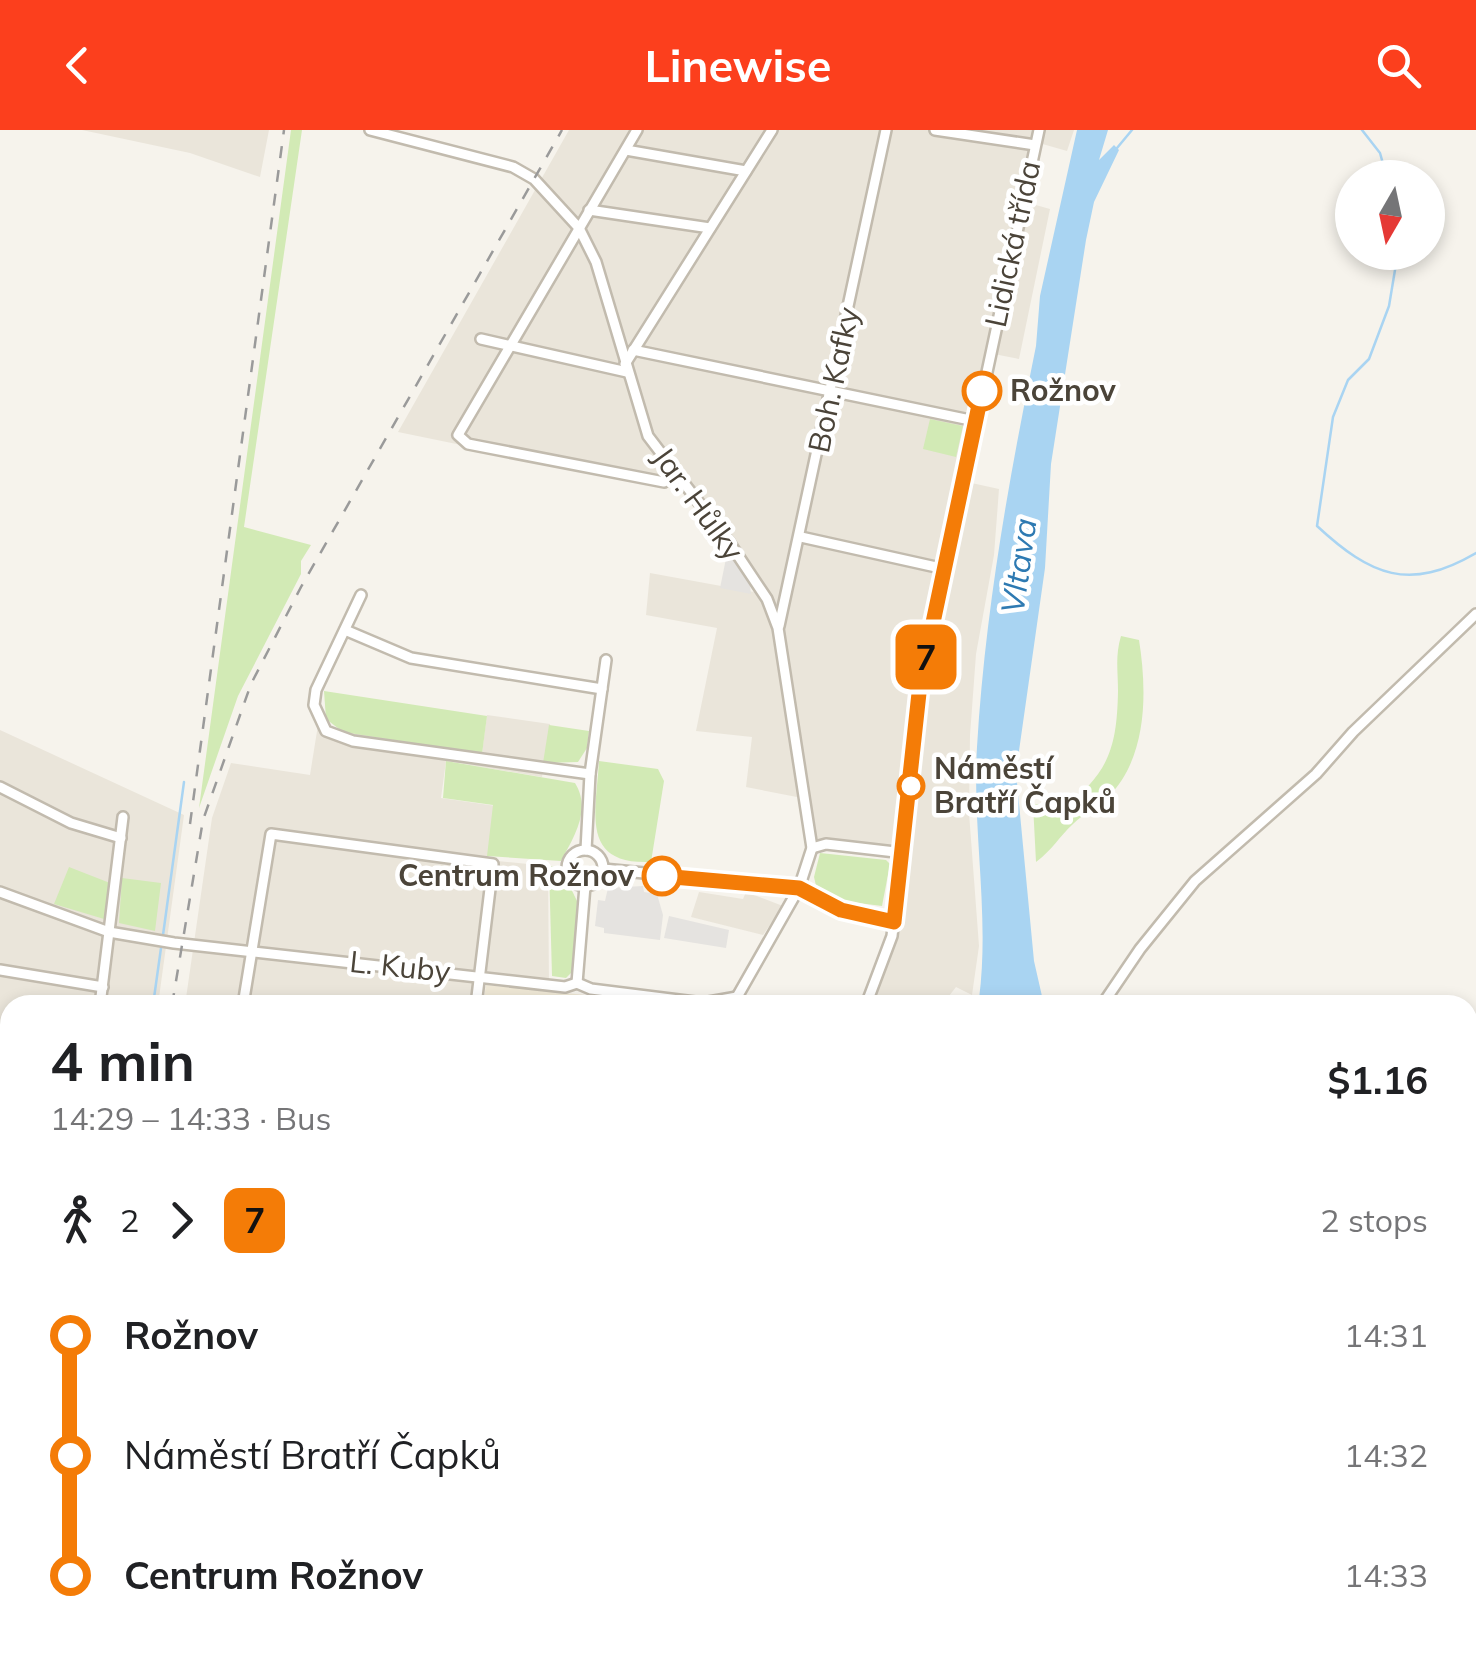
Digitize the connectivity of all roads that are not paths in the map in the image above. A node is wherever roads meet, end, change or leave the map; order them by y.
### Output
1 (370, 130) edge
2 (637, 130) edge
3 (772, 130) edge
4 (886, 130) edge
5 (935, 130) edge
6 (1039, 130) edge
7 (394, 133) edge
8 (1035, 145) junction
9 (626, 150) junction
10 (746, 172) junction
11 (589, 210) junction
12 (580, 228) junction
13 (710, 228) junction
14 (481, 339) dead end
15 (512, 346) junction
16 (633, 350) junction
17 (626, 368) junction
18 (832, 392) junction
19 (975, 421) junction
20 (675, 473) junction
21 (801, 537) junction
22 (944, 568) junction
23 (362, 594) dead end
24 (1476, 614) edge
25 (778, 628) junction
26 (345, 630) junction
27 (606, 660) dead end
28 (602, 688) junction
29 (590, 774) junction
30 (0, 787) edge
31 (124, 817) dead end
32 (121, 838) junction
33 (812, 848) junction
34 (586, 850) junction
35 (904, 854) junction
36 (603, 868) junction
37 (585, 886) junction
38 (799, 888) junction
39 (0, 892) edge
40 (894, 922) junction
41 (109, 932) junction
42 (250, 951) junction
43 (0, 970) edge
44 (480, 976) junction
45 (578, 982) junction
46 (103, 987) junction
47 (102, 995) edge
48 (244, 995) edge
49 (477, 995) edge
50 (639, 995) edge
51 (742, 995) edge
52 (870, 995) edge
53 (1109, 995) edge

1 - 7 street
2 - 9 street
3 - 10 street
4 - 18 street, Boh. Kafky
5 - 8 street
6 - 8 street, Lidická třída
7 - 12 street, Jar. Hůlky
8 - 19 street, Lidická třída
9 - 10 street
9 - 11 street
10 - 13 street
11 - 12 street
11 - 13 street
12 - 15 street
12 - 17 street, Jar. Hůlky
13 - 16 street
14 - 15 street
15 - 17 street
15 - 20 street
16 - 17 street
16 - 18 street
17 - 20 street, Jar. Hůlky
18 - 19 street
18 - 21 street, Boh. Kafky
19 - 22 street, Lidická třída
20 - 25 street, Jar. Hůlky
21 - 22 street
21 - 25 street, Boh. Kafky
22 - 35 street, Lidická třída
23 - 26 street
24 - 53 street
25 - 33 street, Jar. Hůlky
26 - 28 street
26 - 29 street
27 - 28 street
28 - 29 street
29 - 34 street
30 - 32 street
31 - 32 street
32 - 41 street
33 - 35 street
33 - 38 street
34 - 36 street
34 - 37 street
35 - 40 street, Lidická třída
36 - 37 street
36 - 38 street
37 - 45 street
38 - 40 street
38 - 51 street
39 - 41 street, L. Kuby
40 - 52 street, Lidická třída
41 - 42 street, L. Kuby
41 - 46 street
42 - 44 street, L. Kuby
42 - 44 street
42 - 48 street
43 - 46 street
44 - 45 street, L. Kuby
44 - 49 street
45 - 50 street, L. Kuby
46 - 47 street

